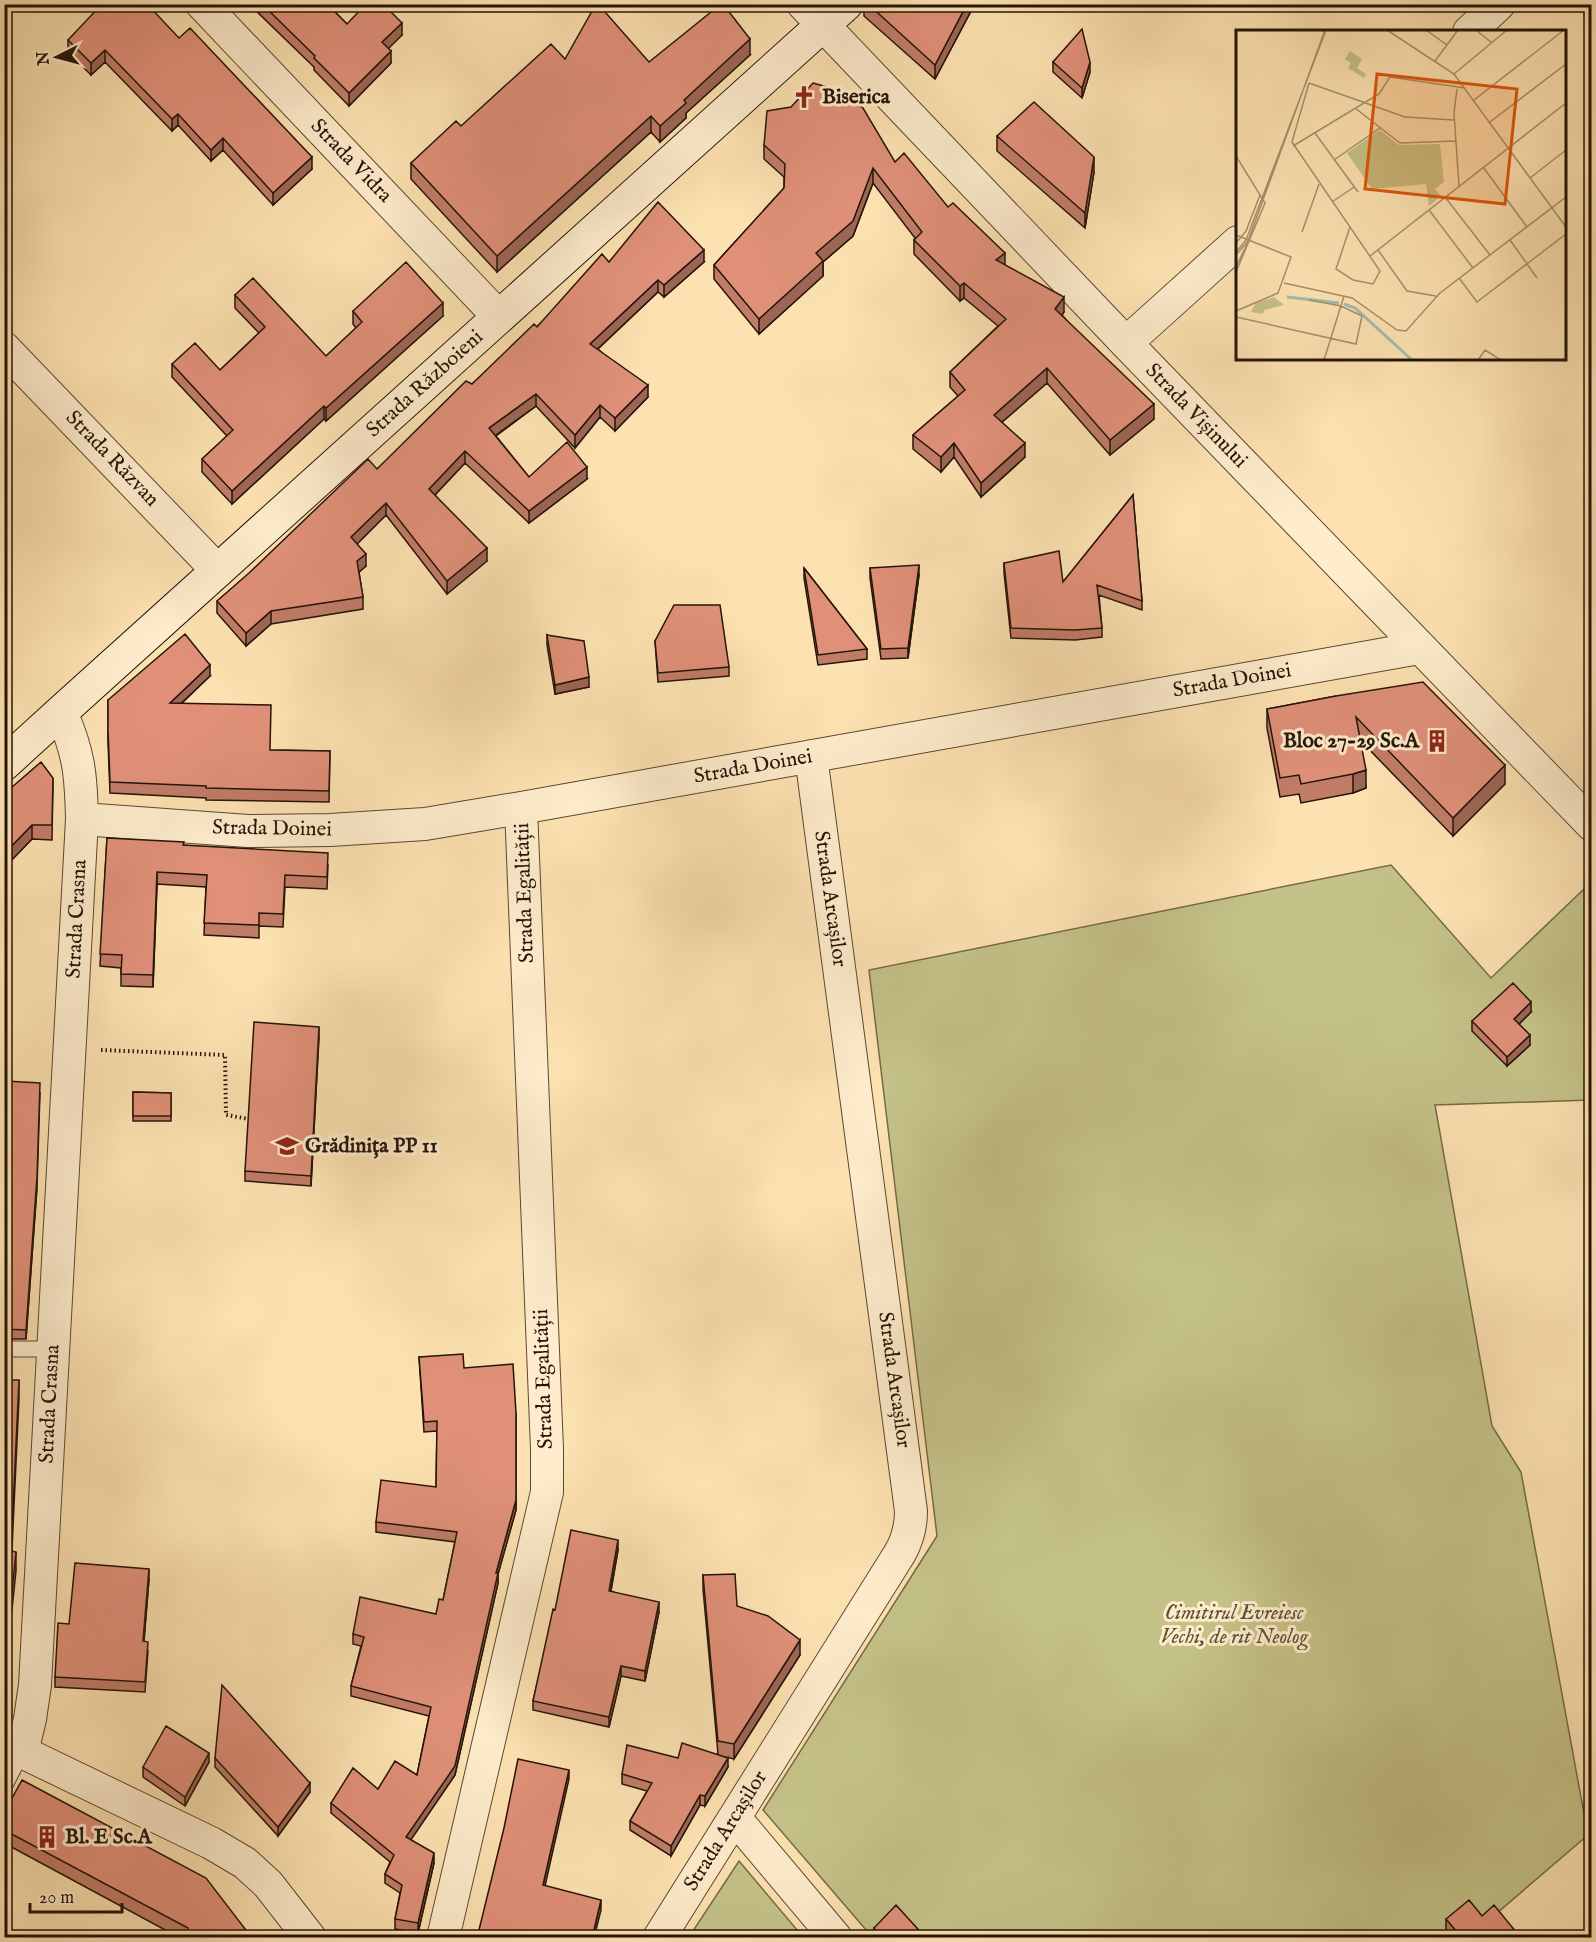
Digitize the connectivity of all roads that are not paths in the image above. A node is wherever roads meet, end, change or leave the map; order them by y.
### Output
1 (202, 4) edge
2 (1499, 4) edge
3 (824, 11) edge
4 (1471, 30) edge
5 (1236, 244) edge
6 (499, 317) junction
7 (1126, 343) junction
8 (4, 348) edge
9 (218, 571) junction
10 (1419, 648) junction
11 (61, 712) junction
12 (811, 756) junction
13 (4, 764) edge
14 (522, 808) junction
15 (82, 819) junction
16 (1591, 822) edge
17 (4, 1348) edge
18 (53, 1349) junction
19 (22, 1752) junction
20 (4, 1787) edge
21 (735, 1818) junction
22 (310, 1938) edge
23 (443, 1938) edge
24 (659, 1938) edge
25 (836, 1938) edge

1 - 6 street, Strada Vidra
2 - 4 street
3 - 6 street, Strada Războieni
3 - 7 street, Strada Vișinului
5 - 7 street
6 - 9 street, Strada Războieni
7 - 10 street, Strada Vișinului
8 - 9 street, Strada Răzvan
9 - 11 street, Strada Războieni
10 - 12 street, Strada Doinei
10 - 16 street, Strada Vișinului
11 - 13 street, Strada Războieni
11 - 15 street, Strada Crasna
12 - 14 street, Strada Doinei
12 - 21 street, Strada Arcașilor
14 - 15 street, Strada Doinei
14 - 23 street, Strada Egalității
15 - 18 street, Strada Crasna
17 - 18 lane
18 - 19 street, Strada Crasna
19 - 20 lane
19 - 22 street
21 - 24 street, Strada Arcașilor
21 - 25 street

